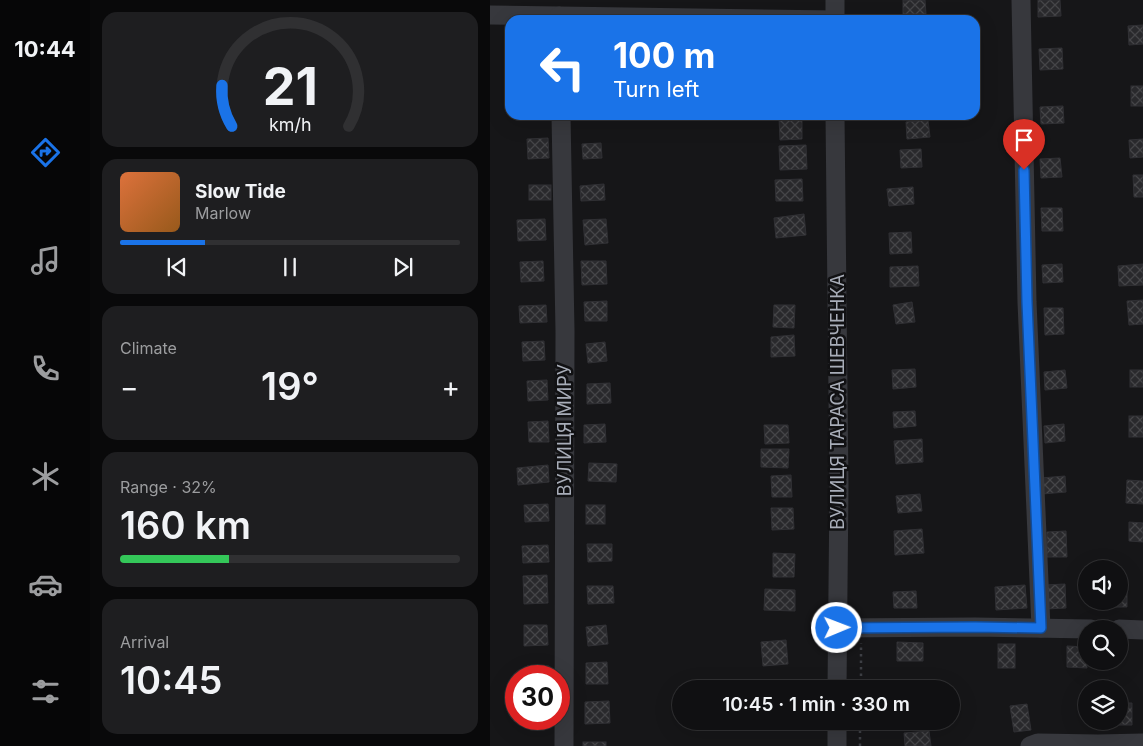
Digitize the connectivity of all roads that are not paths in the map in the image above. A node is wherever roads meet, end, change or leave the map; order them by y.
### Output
1 (835, 0) edge
2 (1021, 0) edge
3 (490, 15) edge
4 (835, 15) edge
5 (505, 16) edge
6 (561, 120) edge
7 (835, 120) edge
8 (837, 628) junction
9 (1041, 628) junction
10 (1078, 629) edge
11 (1128, 629) edge
12 (1143, 630) edge
13 (837, 680) edge
14 (837, 730) edge
15 (1143, 743) edge
16 (564, 746) edge
17 (837, 746) edge
18 (1030, 746) edge

1 - 4 street
2 - 9 street
3 - 5 street
6 - 16 street, ВУЛИЦЯ МИРУ
7 - 8 street, ВУЛИЦЯ ТАРАСА ШЕВЧЕНКА
8 - 9 street
8 - 13 street, ВУЛИЦЯ ТАРАСА ШЕВЧЕНКА
9 - 10 street
11 - 12 street
14 - 17 street
15 - 18 street

